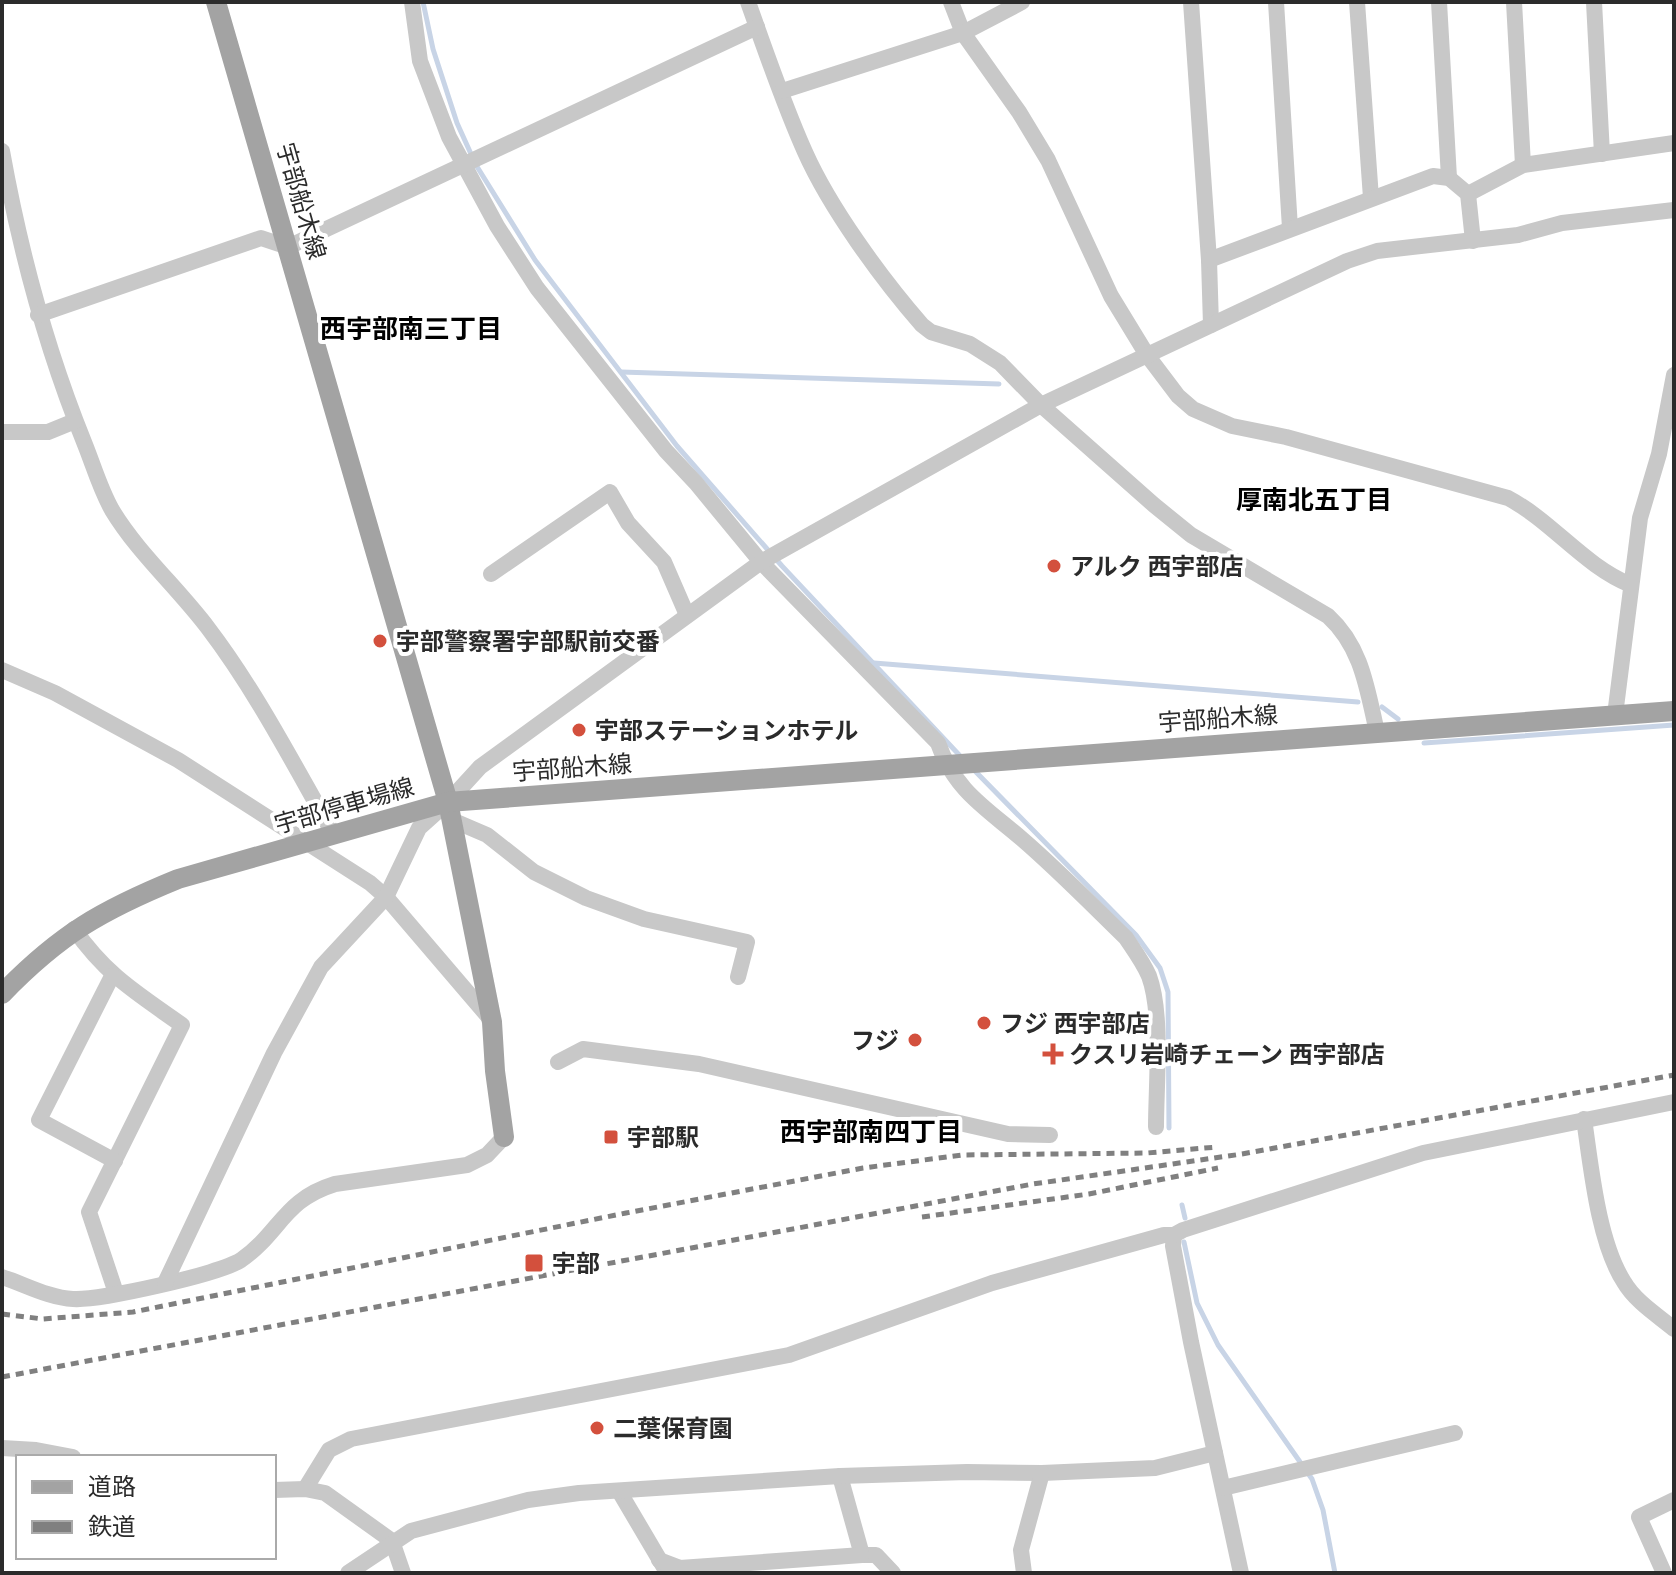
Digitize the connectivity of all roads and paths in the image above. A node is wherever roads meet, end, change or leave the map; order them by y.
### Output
1 (216, 2) edge
2 (412, 2) edge
3 (748, 2) edge
4 (951, 2) edge
5 (1022, 2) edge
6 (1191, 2) edge
7 (1276, 2) edge
8 (1357, 2) edge
9 (1439, 2) edge
10 (1514, 2) edge
11 (1594, 2) edge
12 (757, 27) junction
13 (963, 33) junction
14 (782, 91) junction
15 (1674, 143) edge
16 (2, 151) edge
17 (1602, 154) junction
18 (464, 165) junction
19 (1523, 165) junction
20 (1449, 178) junction
21 (1468, 194) junction
22 (1371, 198) junction
23 (1674, 210) edge
24 (8, 219) edge
25 (1290, 228) junction
26 (1473, 241) junction
27 (288, 247) junction
28 (1209, 260) junction
29 (38, 315) junction
30 (1211, 325) junction
31 (1147, 355) junction
32 (1674, 375) edge
33 (1041, 405) junction
34 (75, 421) junction
35 (2, 432) edge
36 (1666, 451) edge
37 (761, 562) junction
38 (491, 574) dead end
39 (1631, 585) junction
40 (687, 615) junction
41 (2, 670) edge
42 (1674, 711) edge
43 (1615, 715) junction
44 (1377, 732) junction
45 (945, 764) junction
46 (450, 811) junction
47 (334, 835) junction
48 (308, 842) junction
49 (386, 897) junction
50 (74, 929) junction
51 (112, 976) junction
52 (738, 977) dead end
53 (2, 994) edge
54 (492, 1022) junction
55 (558, 1062) dead end
56 (1674, 1102) edge
57 (1584, 1119) junction
58 (1156, 1127) dead end
59 (1050, 1135) dead end
60 (504, 1137) joint
61 (115, 1161) junction
62 (1174, 1235) junction
63 (2, 1277) edge
64 (165, 1283) junction
65 (116, 1293) junction
66 (1674, 1329) edge
67 (1455, 1433) dead end
68 (2, 1448) edge
69 (1215, 1453) junction
70 (62, 1455) edge
71 (1042, 1473) junction
72 (840, 1476) junction
73 (1223, 1488) junction
74 (305, 1489) junction
75 (276, 1490) edge
76 (619, 1491) junction
77 (1674, 1500) edge
78 (392, 1541) junction
79 (862, 1555) junction
80 (664, 1567) edge
81 (348, 1573) edge
82 (403, 1573) edge
83 (893, 1573) edge
84 (1024, 1573) edge
85 (1241, 1573) edge
86 (1664, 1573) edge

1 - 27 main road, 宇部船木線
2 - 18 street
3 - 12 street
4 - 13 street
5 - 13 street
6 - 28 street
7 - 25 street
8 - 22 street
9 - 20 street
10 - 19 street
11 - 17 street
12 - 14 street
12 - 18 street
13 - 14 street
13 - 31 street
14 - 33 street
15 - 17 street
16 - 24 street
17 - 19 street
18 - 27 street
18 - 37 street
19 - 21 street
20 - 21 street
20 - 22 street
21 - 26 street
22 - 25 street
23 - 26 street
24 - 29 street
25 - 28 street
26 - 30 street
27 - 29 street
27 - 46 main road, 宇部船木線
28 - 30 street
29 - 34 street
30 - 31 street
31 - 33 street
31 - 39 street
32 - 36 street
33 - 37 street
33 - 44 street
34 - 35 street
34 - 47 street
36 - 39 street
37 - 40 street
37 - 45 street
38 - 40 street
39 - 43 street
40 - 46 street
41 - 48 street
42 - 43 main road, 宇部船木線
43 - 44 main road, 宇部船木線
44 - 45 main road, 宇部船木線
45 - 46 main road, 宇部船木線
45 - 58 street
46 - 47 main road, 宇部停車場線
46 - 49 street
46 - 52 street
46 - 54 main road
47 - 48 main road, 宇部停車場線
48 - 49 street
48 - 50 main road, 宇部停車場線
49 - 54 street
49 - 64 street
50 - 51 street
50 - 53 main road, 宇部停車場線
51 - 61 street
51 - 61 street
54 - 60 main road
55 - 59 street
56 - 57 street
57 - 62 street
57 - 66 street
60 - 64 street
61 - 65 street
62 - 69 street
62 - 74 street
63 - 65 street
64 - 65 street
67 - 73 street
68 - 70 street
69 - 71 street
69 - 73 street
71 - 72 street
71 - 84 street
72 - 76 street
72 - 79 street
73 - 85 street
74 - 75 street
74 - 78 street
76 - 78 street
76 - 80 street
77 - 86 street
78 - 81 street
78 - 82 street
79 - 80 street
79 - 83 street

